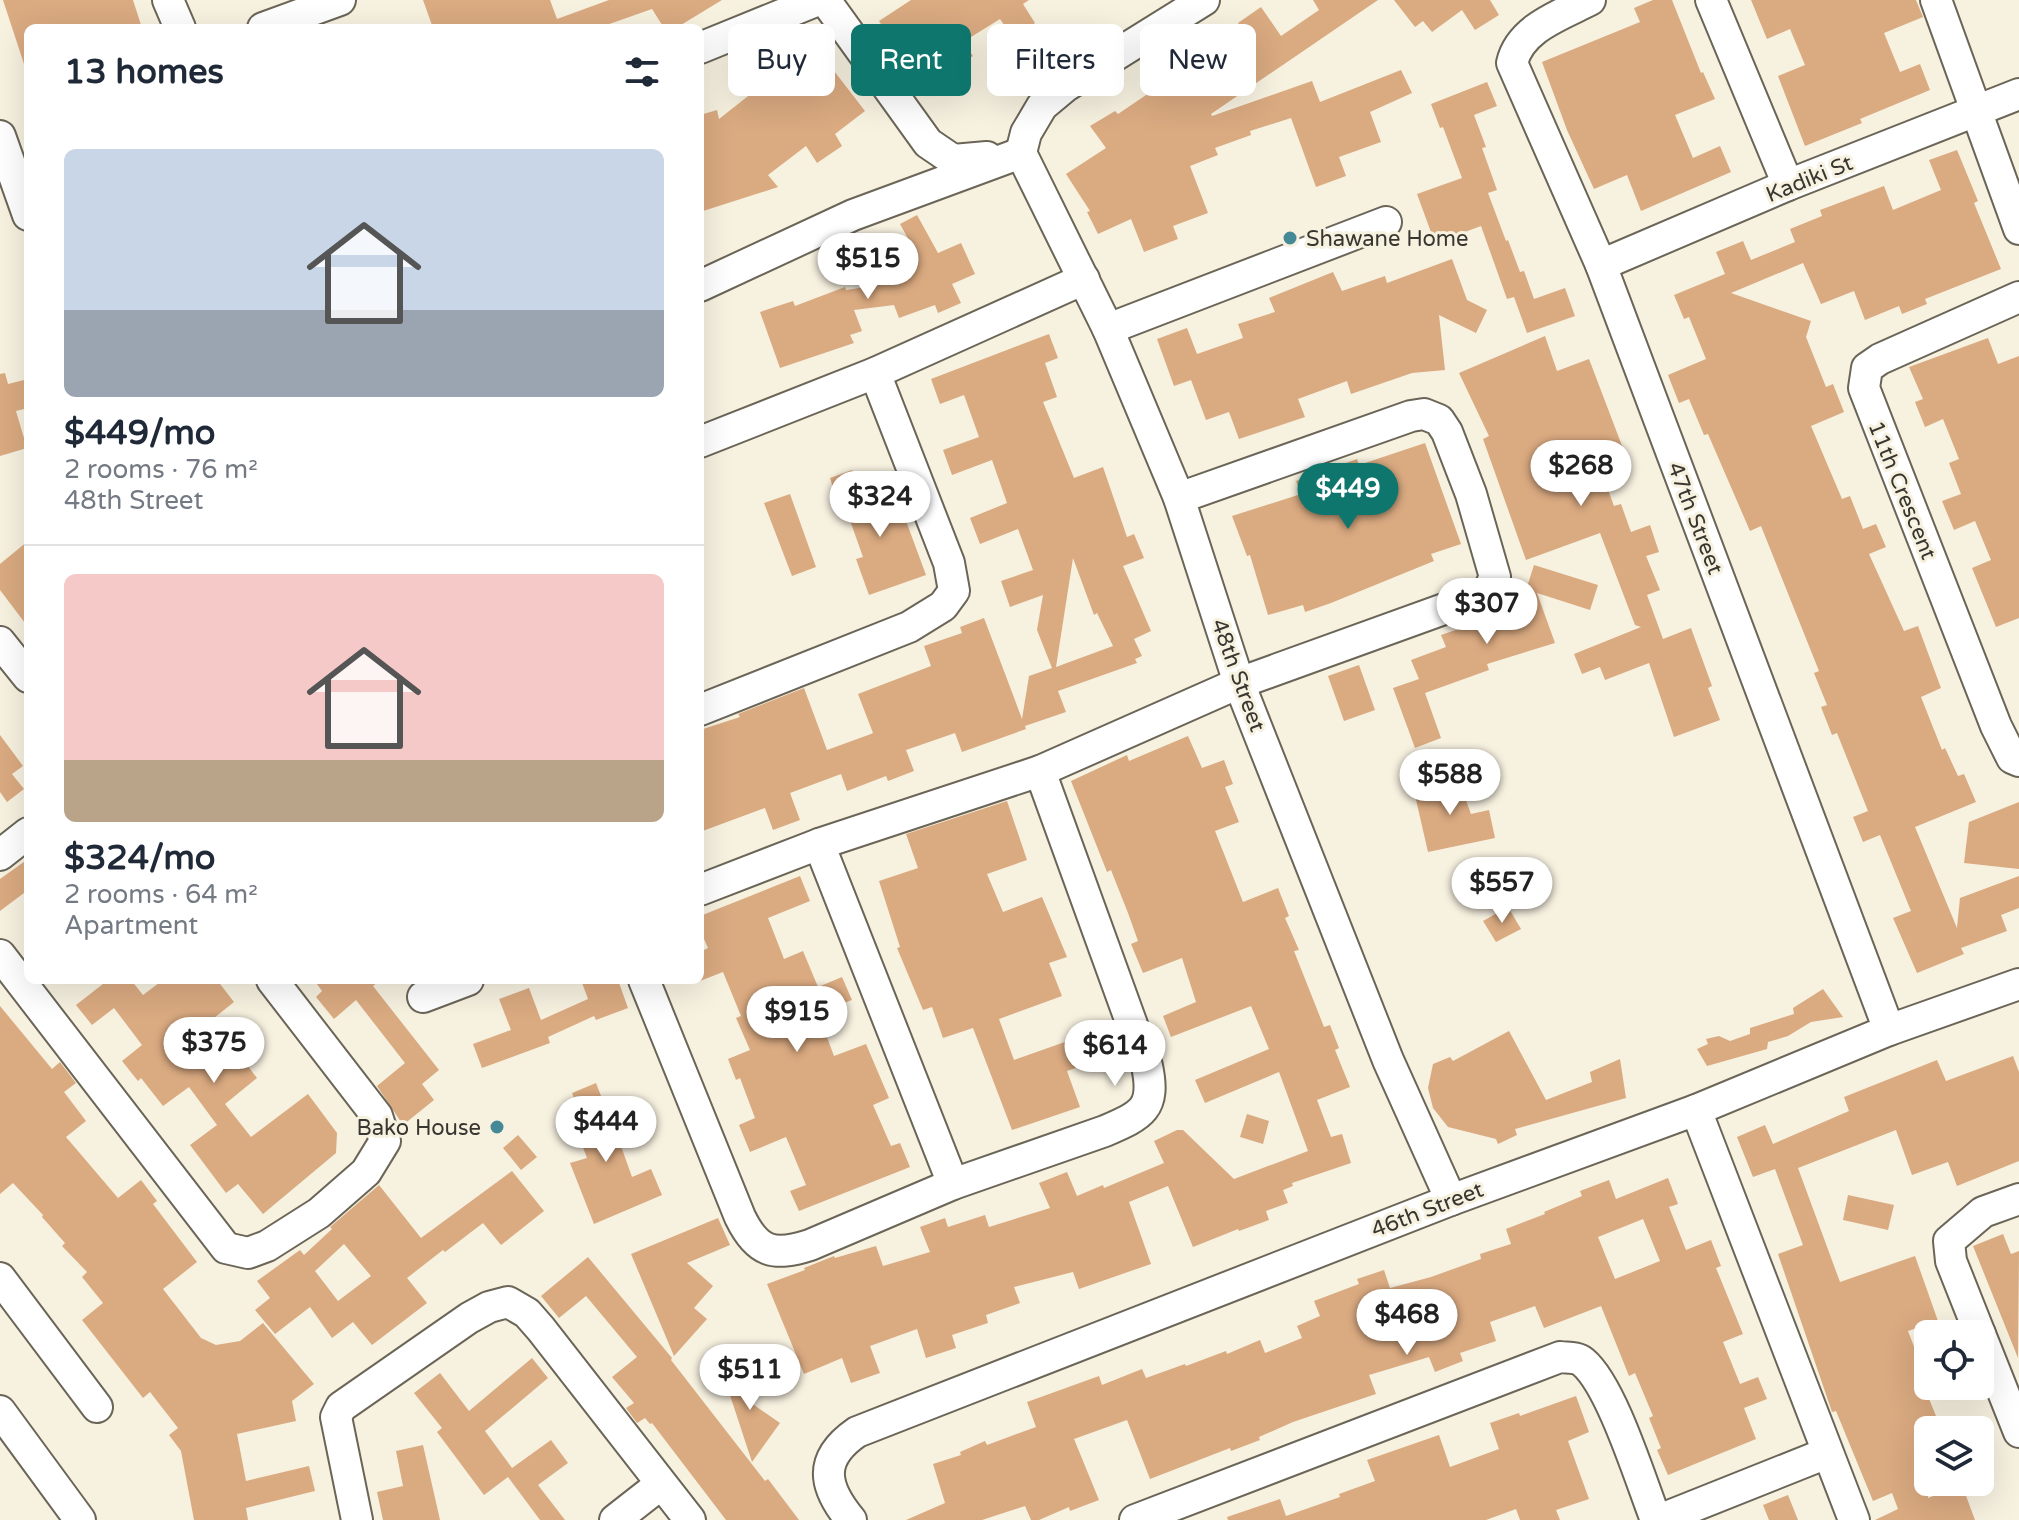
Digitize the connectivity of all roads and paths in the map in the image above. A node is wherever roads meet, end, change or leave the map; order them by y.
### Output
1 (168, 0) edge
2 (340, 0) edge
3 (818, 0) edge
4 (825, 0) edge
5 (1204, 0) edge
6 (1590, 0) edge
7 (1711, 0) edge
8 (1936, 0) edge
9 (178, 24) edge
10 (274, 24) edge
11 (704, 46) edge
12 (2019, 94) edge
13 (1977, 111) junction
14 (0, 136) edge
15 (1021, 153) junction
16 (1788, 185) junction
17 (24, 204) edge
18 (1386, 222) dead end
19 (2019, 229) edge
20 (1601, 265) junction
21 (1084, 279) junction
22 (704, 284) edge
23 (2019, 297) edge
24 (1108, 329) junction
25 (875, 373) junction
26 (704, 440) edge
27 (1179, 498) junction
28 (0, 642) edge
29 (24, 672) edge
30 (1239, 683) junction
31 (704, 708) edge
32 (2019, 761) edge
33 (1040, 771) junction
34 (24, 836) edge
35 (819, 844) junction
36 (0, 855) edge
37 (704, 888) edge
38 (0, 955) edge
39 (275, 984) edge
40 (457, 984) edge
41 (646, 984) edge
42 (2019, 984) edge
43 (423, 997) dead end
44 (1889, 1030) junction
45 (1696, 1110) junction
46 (953, 1184) junction
47 (2019, 1199) edge
48 (1451, 1200) junction
49 (0, 1278) edge
50 (1974, 1320) edge
51 (1994, 1362) edge
52 (2014, 1402) edge
53 (97, 1407) dead end
54 (0, 1411) edge
55 (2019, 1432) edge
56 (1827, 1453) junction
57 (661, 1484) junction
58 (80, 1520) edge
59 (357, 1520) edge
60 (615, 1520) edge
61 (690, 1520) edge
62 (851, 1520) edge
63 (1137, 1520) edge
64 (1657, 1520) edge
65 (1854, 1520) edge

1 - 9 street
2 - 10 street
3 - 11 street
4 - 15 street
5 - 15 street
6 - 20 street, 47th Street
7 - 16 street
8 - 13 street
12 - 13 street, Kadiki St
13 - 16 street, Kadiki St
13 - 19 street
14 - 17 street
15 - 21 street, 48th Street
15 - 22 street
16 - 20 street, Kadiki St
18 - 24 street
20 - 44 street, 47th Street
21 - 24 street, 48th Street
21 - 25 street
23 - 32 street, 11th Crescent
24 - 27 street, 48th Street
25 - 26 street
25 - 31 street
27 - 30 street, 48th Street
27 - 30 street
28 - 29 street
30 - 33 street
30 - 48 street, 48th Street
33 - 35 street
33 - 46 street
34 - 36 street
35 - 37 street
35 - 46 street
38 - 39 street
40 - 43 street
41 - 46 street
42 - 44 street, 46th Street
44 - 45 street, 46th Street
45 - 48 street, 46th Street
45 - 56 street
47 - 50 street
48 - 62 street, 46th Street
49 - 53 street
51 - 52 street
52 - 55 street
54 - 58 street
56 - 64 street
56 - 65 street
57 - 59 street
57 - 60 street
57 - 61 street
63 - 64 street

